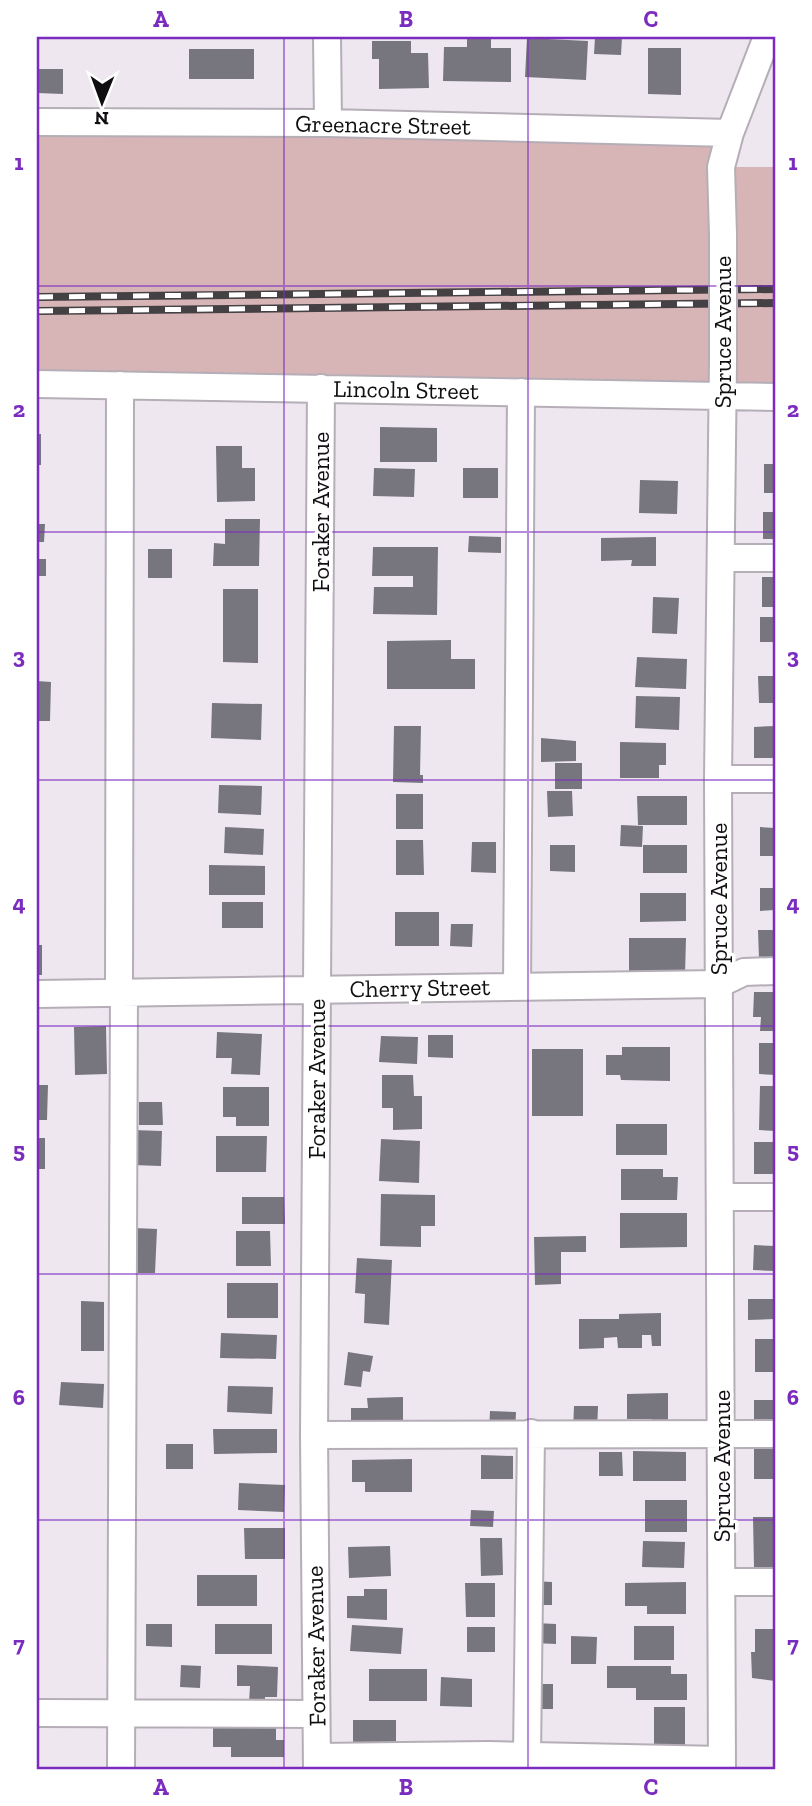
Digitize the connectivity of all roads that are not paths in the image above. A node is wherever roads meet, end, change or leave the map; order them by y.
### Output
1 (327, 37) edge
2 (767, 37) edge
3 (37, 122) edge
4 (328, 123) junction
5 (730, 133) junction
6 (37, 384) edge
7 (120, 385) junction
8 (321, 388) junction
9 (521, 393) junction
10 (723, 397) junction
11 (775, 397) edge
12 (721, 558) junction
13 (775, 558) edge
14 (718, 779) junction
15 (775, 779) edge
16 (775, 971) edge
17 (719, 984) junction
18 (517, 987) junction
19 (317, 990) junction
20 (122, 992) junction
21 (37, 994) edge
22 (722, 1197) junction
23 (775, 1197) edge
24 (531, 1433) junction
25 (722, 1434) junction
26 (775, 1434) edge
27 (314, 1435) junction
28 (722, 1582) junction
29 (775, 1582) edge
30 (37, 1713) edge
31 (316, 1714) junction
32 (121, 1715) junction
33 (527, 1755) junction
34 (488, 1762) edge
35 (317, 1763) edge
36 (722, 1765) edge
37 (121, 1769) edge

1 - 4 street
2 - 5 street, Spruce Avenue
3 - 4 street, Greenacre Street
4 - 5 street, Greenacre Street
5 - 10 street, Spruce Avenue, bridge
6 - 7 street, Lincoln Street
7 - 8 street, Lincoln Street
7 - 20 street
8 - 9 street, Lincoln Street
8 - 19 street, Foraker Avenue
9 - 10 street, Lincoln Street
9 - 18 street
10 - 11 street, Lincoln Street
10 - 12 street, Spruce Avenue
12 - 13 street
12 - 14 street, Spruce Avenue
14 - 15 street
14 - 17 street, Spruce Avenue
16 - 17 street, Cherry Street
17 - 18 street, Cherry Street
17 - 22 street, Spruce Avenue
18 - 19 street, Cherry Street
19 - 20 street, Cherry Street
19 - 27 street, Foraker Avenue
20 - 21 street, Cherry Street
20 - 32 street
22 - 23 street
22 - 25 street, Spruce Avenue
24 - 25 street
24 - 27 street
24 - 33 street
25 - 26 street
25 - 28 street, Spruce Avenue
27 - 31 street, Foraker Avenue
28 - 29 street
28 - 36 street, Spruce Avenue
30 - 32 street
31 - 32 street
31 - 35 street, Foraker Avenue
32 - 37 street
33 - 34 street
33 - 36 street
34 - 35 street

